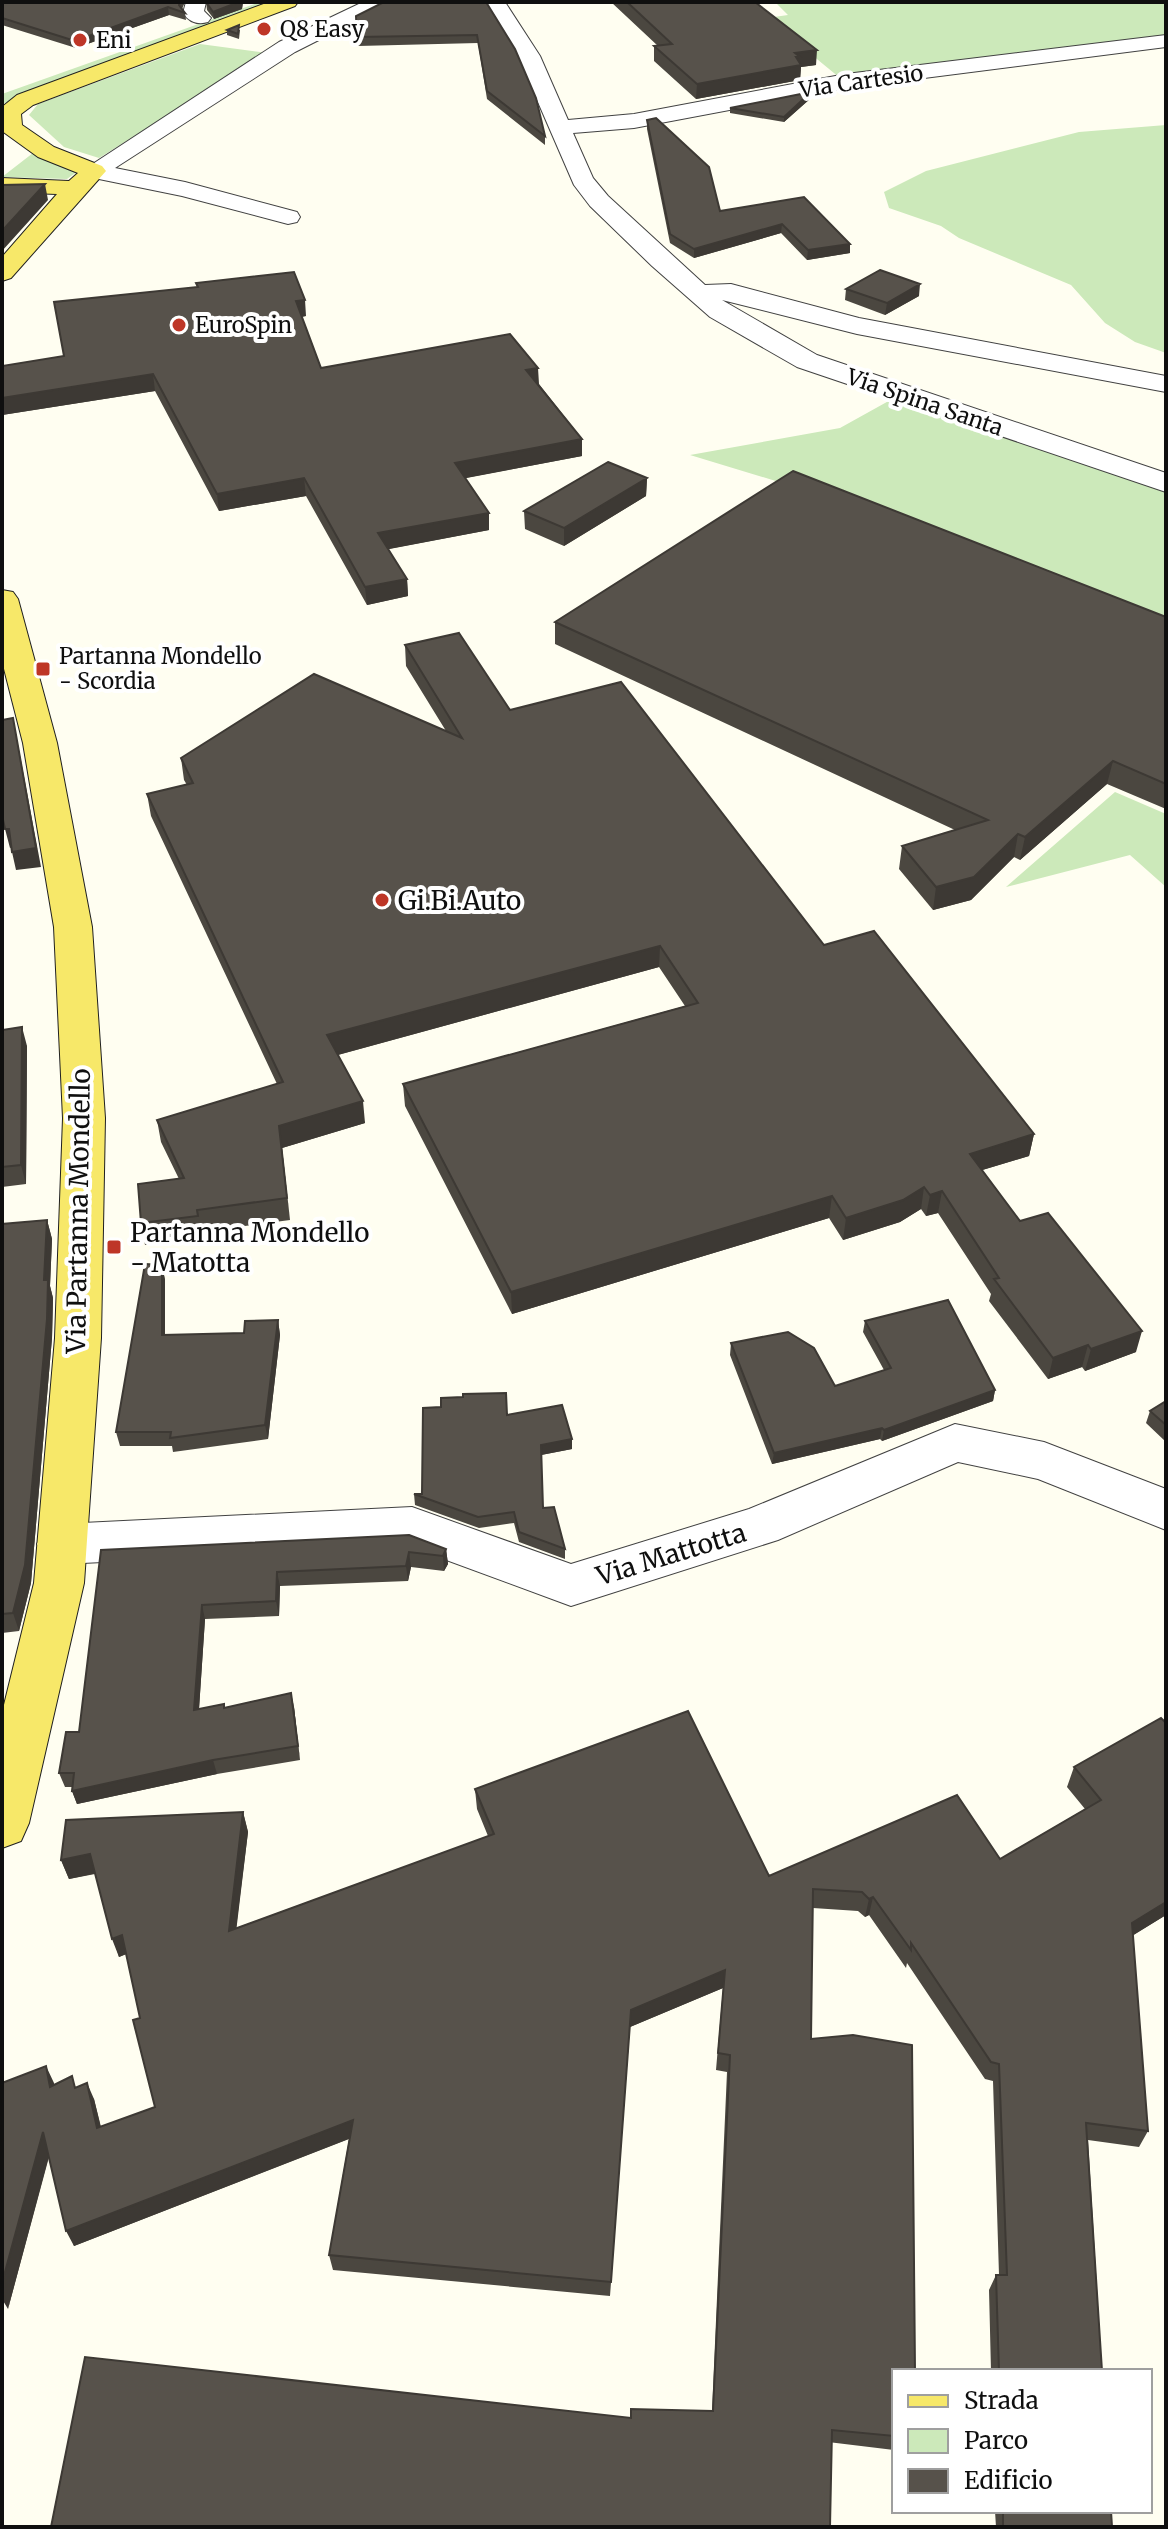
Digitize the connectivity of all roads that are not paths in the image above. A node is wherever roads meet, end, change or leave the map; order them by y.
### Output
1 (245, 2) edge
2 (288, 2) edge
3 (379, 2) edge
4 (495, 2) edge
5 (198, 10) edge
6 (1166, 41) edge
7 (10, 86) dead end
8 (11, 127) edge
9 (558, 128) junction
10 (9, 158) dead end
11 (94, 171) junction
12 (2, 185) edge
13 (75, 188) junction
14 (288, 217) dead end
15 (2, 273) edge
16 (698, 293) junction
17 (1023, 357) junction
18 (1166, 384) edge
19 (1166, 401) edge
20 (1166, 483) edge
21 (2, 599) edge
22 (1166, 1510) edge
23 (62, 1544) junction
24 (2, 1823) edge

1 - 5 main road
2 - 8 main road
3 - 11 street
4 - 9 street, Via Spina Santa
5 - 7 main road
6 - 9 street, Via Cartesio
8 - 10 main road
8 - 11 main road
9 - 16 street, Via Spina Santa
11 - 13 main road
11 - 14 street
12 - 13 main road
13 - 15 main road
16 - 17 street, Via Spina Santa
16 - 20 street, Via Spina Santa
17 - 18 street, Via Spina Santa
17 - 19 street
21 - 23 main road, Via Partanna Mondello
22 - 23 street, Via Mattotta
23 - 24 main road, Via Partanna Mondello

